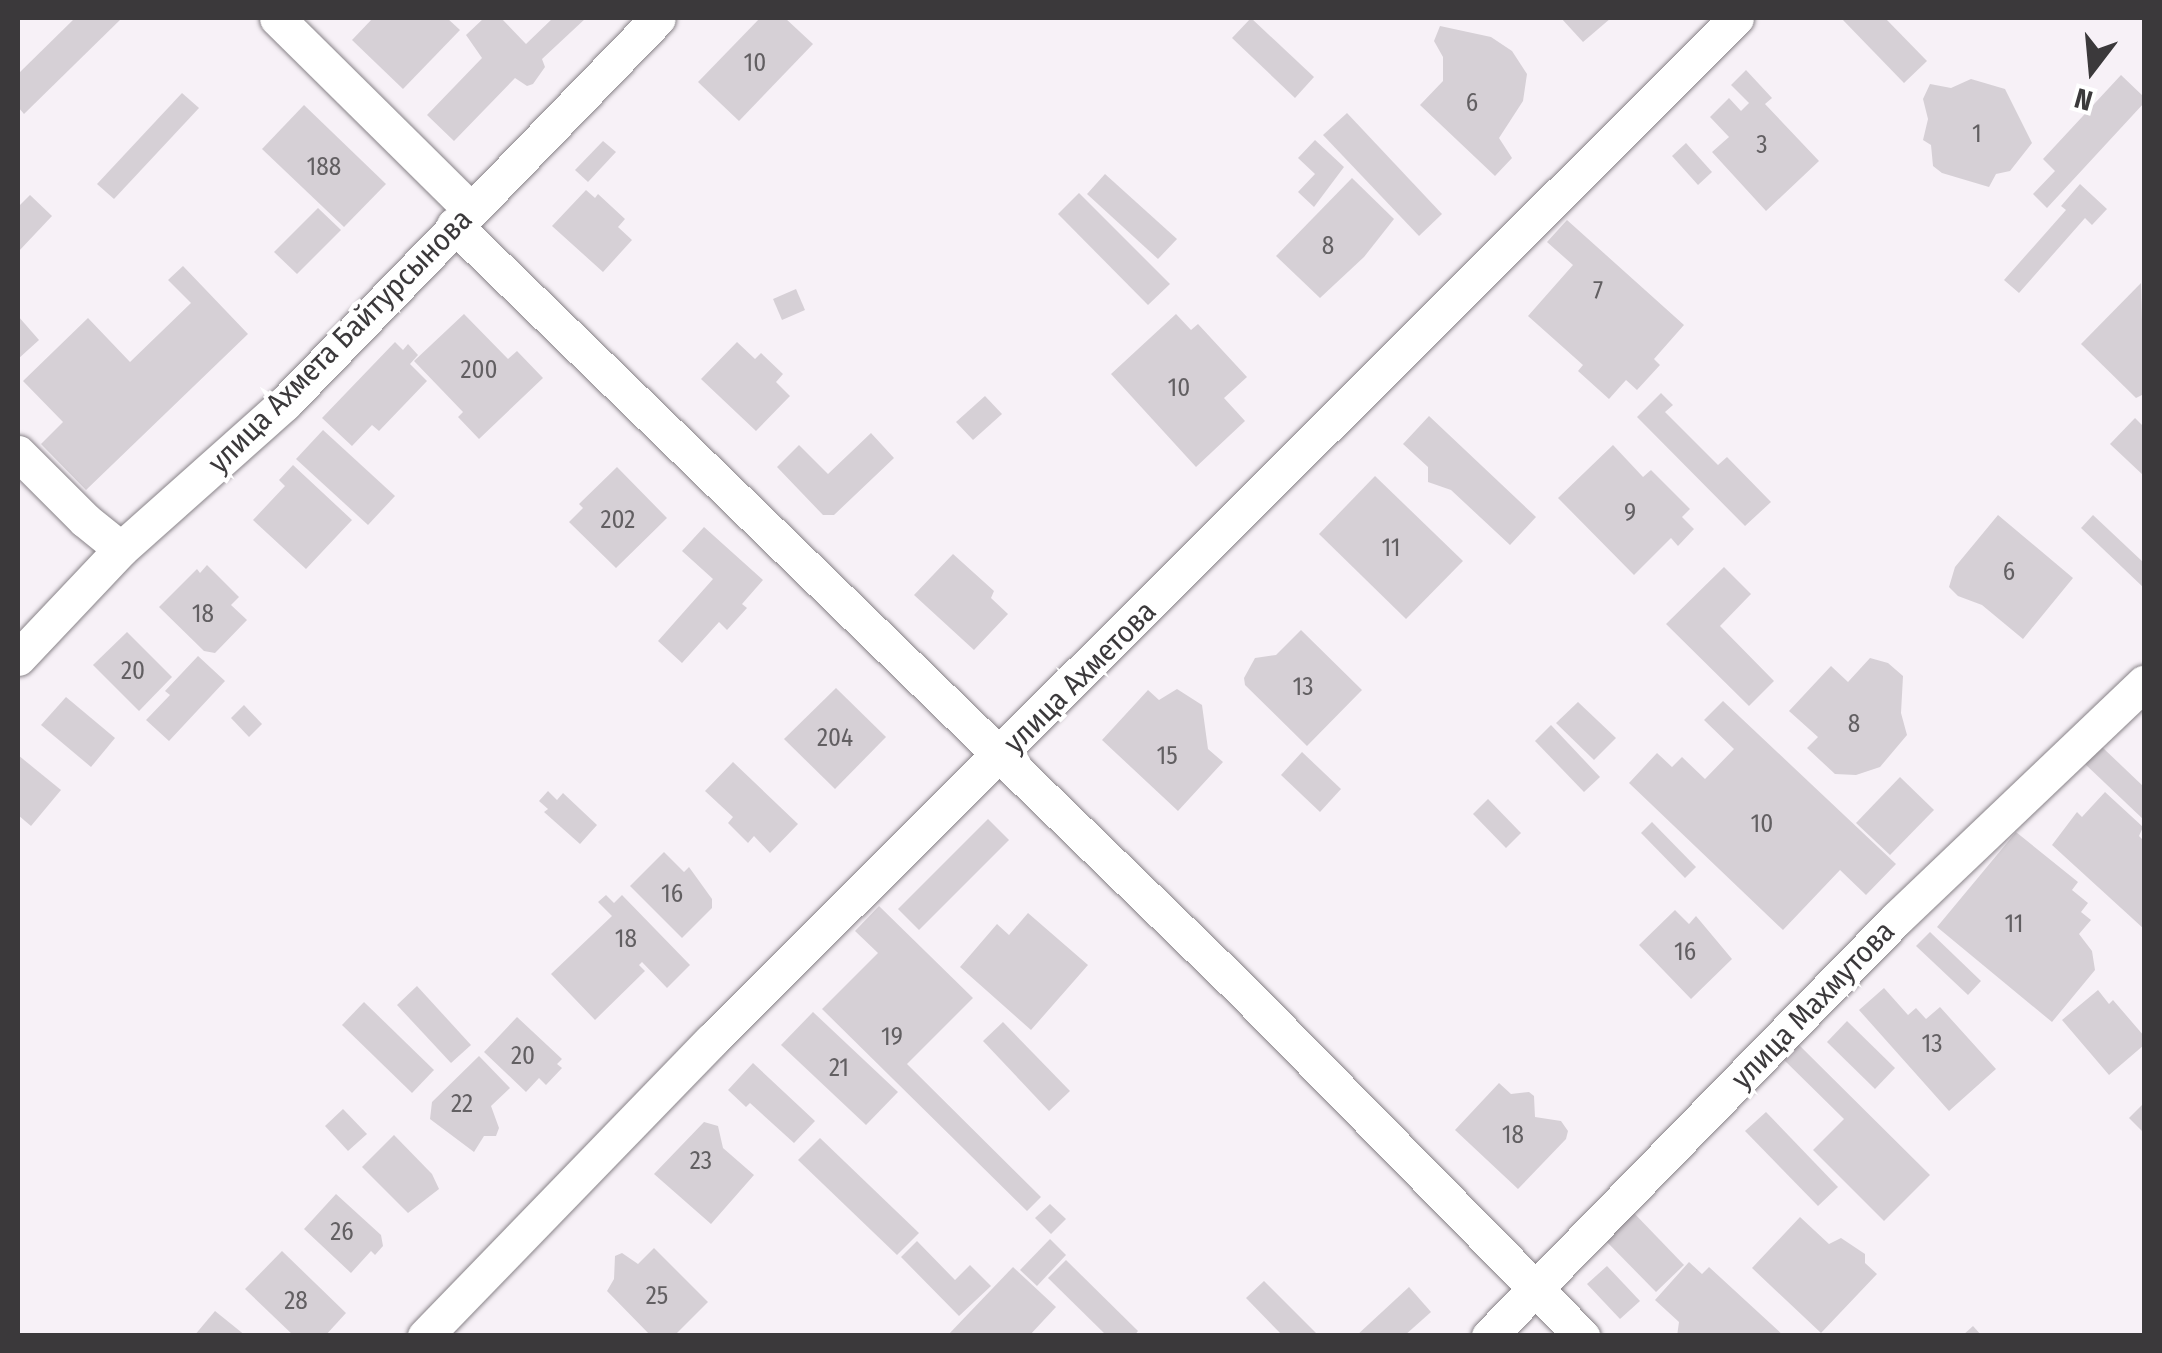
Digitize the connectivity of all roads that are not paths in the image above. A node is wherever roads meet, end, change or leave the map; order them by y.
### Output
1 (276, 18) edge
2 (658, 18) edge
3 (1736, 18) edge
4 (462, 217) junction
5 (18, 453) edge
6 (121, 549) junction
7 (18, 658) edge
8 (2144, 682) edge
9 (1000, 757) junction
10 (1536, 1291) junction
11 (424, 1336) edge
12 (1489, 1336) edge
13 (1582, 1336) edge

1 - 4 street
2 - 4 street, улица Ахмета Байтурсынова
3 - 9 street, улица Ахметова
4 - 6 street, улица Ахмета Байтурсынова
4 - 9 street
5 - 6 street
6 - 7 street, улица Ахмета Байтурсынова
8 - 10 street, улица Махмутова
9 - 10 street
9 - 11 street, улица Ахметова
10 - 12 street, улица Махмутова
10 - 13 street

